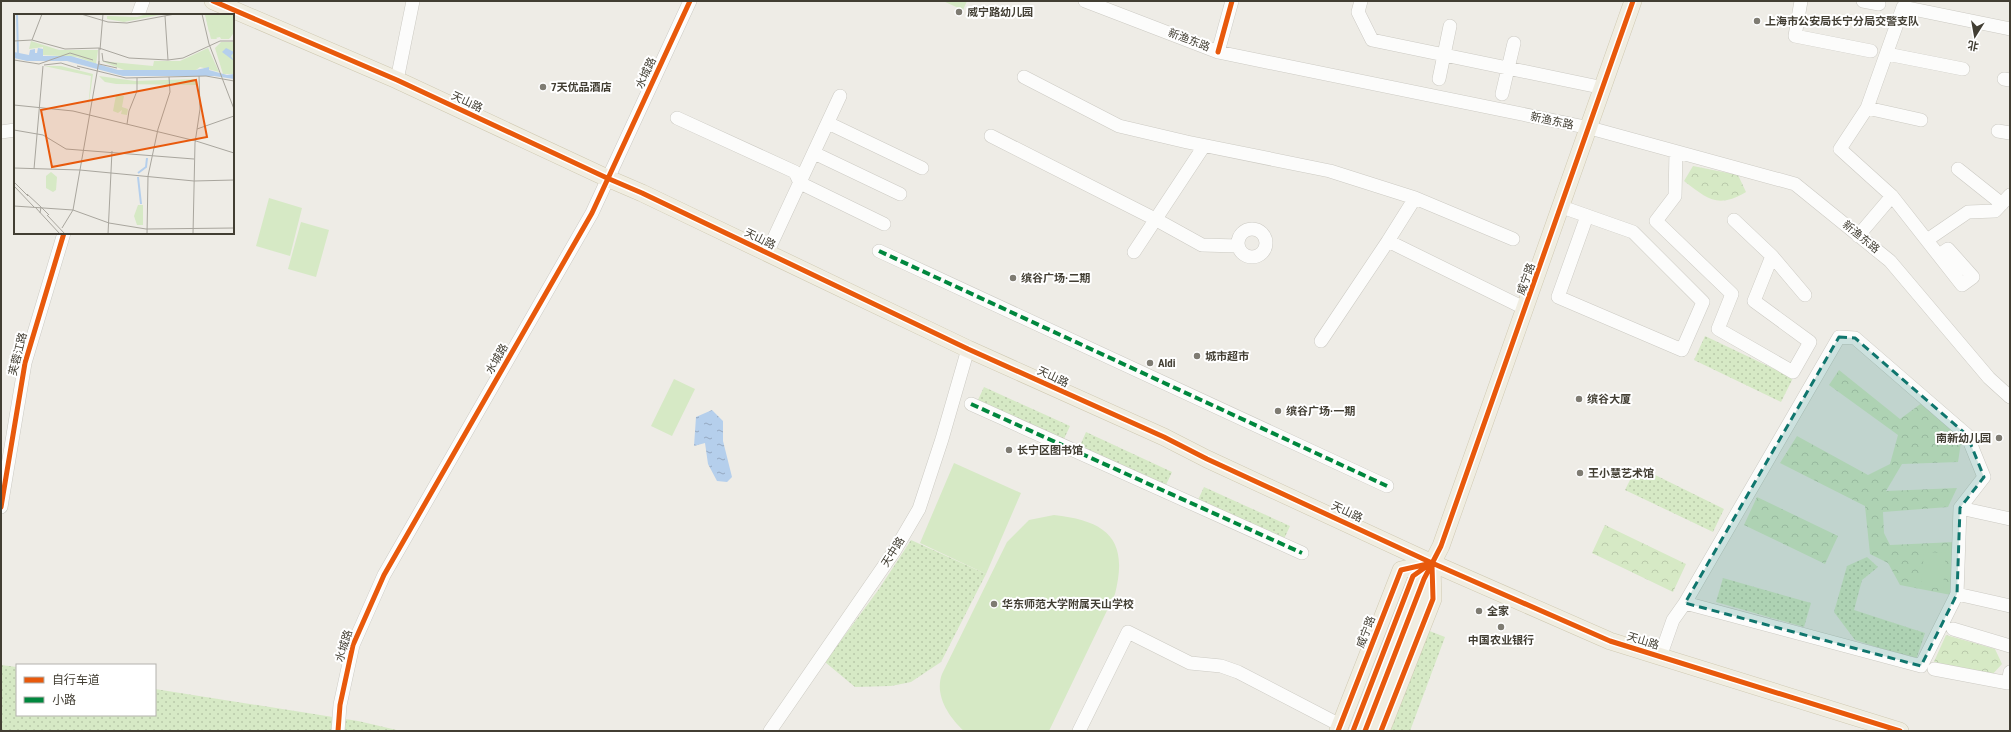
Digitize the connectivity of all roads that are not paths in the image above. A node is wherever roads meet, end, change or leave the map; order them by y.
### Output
1 (143, 1) edge
2 (213, 1) edge
3 (413, 1) edge
4 (690, 1) edge
5 (1085, 1) edge
6 (1232, 1) edge
7 (1362, 1) edge
8 (1633, 1) edge
9 (1801, 1) edge
10 (1863, 1) edge
11 (1879, 4) dead end
12 (1901, 4) edge
13 (138, 14) edge
14 (1450, 26) dead end
15 (2010, 29) edge
16 (1514, 43) dead end
17 (1871, 51) dead end
18 (1218, 52) junction
19 (1887, 54) junction
20 (1444, 55) junction
21 (1508, 68) junction
22 (1963, 69) dead end
23 (1024, 77) dead end
24 (1439, 79) dead end
25 (397, 80) junction
26 (1604, 88) junction
27 (1502, 94) dead end
28 (840, 96) dead end
29 (1867, 108) junction
30 (677, 118) dead end
31 (1921, 120) dead end
32 (828, 123) junction
33 (1590, 128) junction
34 (14, 130) edge
35 (1, 132) edge
36 (991, 136) dead end
37 (1204, 146) junction
38 (1676, 152) junction
39 (814, 153) junction
40 (922, 168) dead end
41 (1958, 169) dead end
42 (607, 178) junction
43 (800, 183) junction
44 (900, 194) dead end
45 (1892, 196) junction
46 (1414, 198) junction
47 (2006, 200) edge
48 (1562, 207) junction
49 (1587, 216) junction
50 (1156, 219) junction
51 (1734, 220) dead end
52 (884, 224) dead end
53 (64, 234) edge
54 (1858, 236) junction
55 (1513, 239) dead end
56 (1927, 240) junction
57 (1388, 241) junction
58 (1238, 246) dead end
59 (880, 251) dead end
60 (1134, 252) dead end
61 (767, 253) junction
62 (1939, 255) dead end
63 (1772, 256) junction
64 (1732, 294) junction
65 (1805, 295) dead end
66 (1754, 300) junction
67 (1526, 309) junction
68 (1321, 341) dead end
69 (968, 349) junction
70 (2010, 397) edge
71 (972, 404) dead end
72 (1386, 486) dead end
73 (1, 507) edge
74 (1960, 508) junction
75 (2010, 519) edge
76 (1302, 553) dead end
77 (1432, 563) junction
78 (1957, 594) junction
79 (1685, 603) junction
80 (2010, 606) edge
81 (1953, 629) dead end
82 (2010, 646) edge
83 (1660, 657) junction
84 (1934, 669) dead end
85 (2010, 672) edge
86 (1350, 730) edge
87 (338, 731) edge
88 (770, 731) edge
89 (1079, 731) edge
90 (1381, 731) edge
91 (1900, 731) edge

1 - 13 street
2 - 25 main road, 天山路
3 - 25 street
4 - 42 street, 水城路
5 - 18 street, 新渔东路
6 - 18 street
7 - 20 street
8 - 26 main road, 威宁路
9 - 17 street
10 - 11 street
12 - 15 street
12 - 19 street
14 - 20 street
16 - 21 street
18 - 33 street, 新渔东路
19 - 22 street
19 - 29 street
20 - 21 street
20 - 24 street
21 - 26 street
21 - 27 street
23 - 37 street
25 - 42 main road, 天山路
26 - 33 main road, 威宁路
28 - 32 street
29 - 31 street
29 - 45 street
30 - 43 street
32 - 39 street
32 - 40 street
33 - 38 street, 新渔东路
33 - 48 main road, 威宁路
34 - 35 street
36 - 50 street
37 - 46 street
37 - 50 street
38 - 54 street, 新渔东路
38 - 64 street
39 - 43 street
39 - 44 street
41 - 47 street
42 - 61 main road, 天山路
42 - 87 street, 水城路
43 - 52 street
43 - 61 street
45 - 54 street
45 - 56 street
46 - 55 street
46 - 57 street
47 - 56 street
48 - 49 street
48 - 67 main road, 威宁路
49 - 49 street
50 - 58 street
50 - 60 street
51 - 63 street
53 - 73 street, 芙蓉江路
54 - 70 street, 新渔东路
56 - 62 street
57 - 67 street
57 - 68 street
59 - 72 street
61 - 69 main road, 天山路
63 - 65 street
63 - 66 street
64 - 66 street
64 - 66 street
67 - 77 main road, 威宁路
69 - 77 main road, 天山路
69 - 88 street, 天中路
71 - 76 street
74 - 75 street
74 - 78 street
74 - 79 street
77 - 83 main road, 天山路
77 - 86 main road, 威宁路
77 - 90 main road
78 - 79 street
78 - 80 street
79 - 83 street
81 - 82 street
83 - 91 main road, 天山路
84 - 85 street
86 - 89 street

